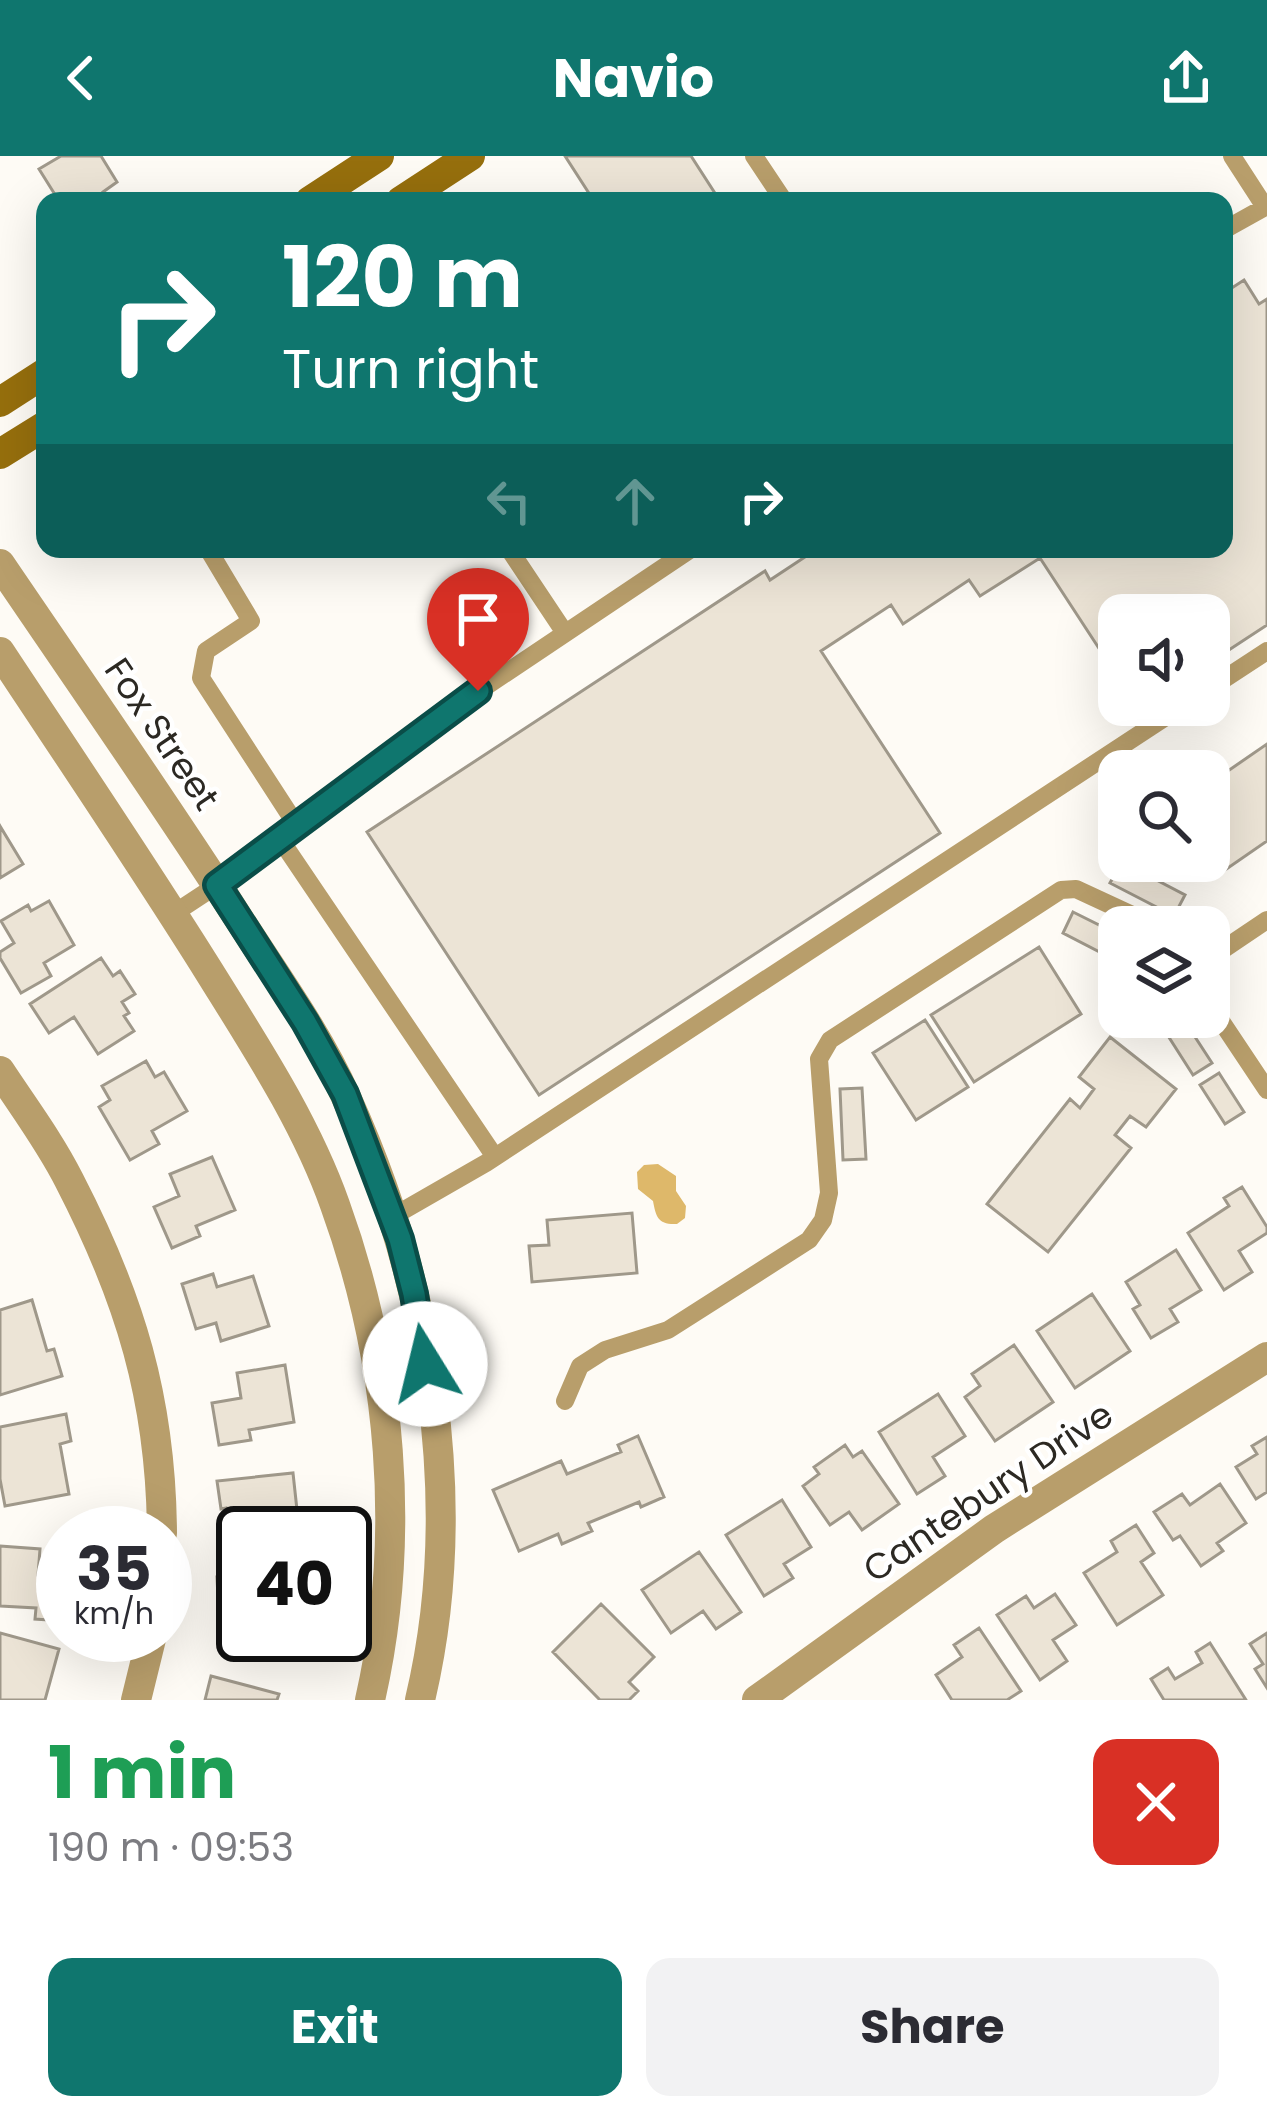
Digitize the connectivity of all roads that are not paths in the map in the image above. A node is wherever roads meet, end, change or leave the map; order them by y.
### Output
1 (380, 156) edge
2 (470, 156) edge
3 (754, 156) edge
4 (1232, 156) edge
5 (324, 192) edge
6 (415, 192) edge
7 (778, 192) edge
8 (1266, 207) edge
9 (1233, 225) edge
10 (36, 379) edge
11 (0, 402) edge
12 (36, 432) edge
13 (0, 454) edge
14 (213, 558) edge
15 (515, 558) edge
16 (678, 558) edge
17 (0, 564) edge
18 (565, 633) junction
19 (1267, 651) edge
20 (0, 652) edge
21 (1230, 675) edge
22 (1152, 726) edge
23 (297, 826) junction
24 (280, 839) junction
25 (217, 885) junction
26 (1113, 906) edge
27 (173, 914) junction
28 (1267, 920) edge
29 (1230, 943) edge
30 (1230, 1034) edge
31 (0, 1071) edge
32 (1267, 1090) edge
33 (495, 1156) junction
34 (392, 1217) junction
35 (1267, 1357) edge
36 (565, 1401) dead end
37 (160, 1506) edge
38 (148, 1662) edge
39 (136, 1700) edge
40 (370, 1700) edge
41 (420, 1700) edge
42 (757, 1700) edge

1 - 5 main road
2 - 6 main road
3 - 7 lane
4 - 8 lane
8 - 9 lane
10 - 11 main road
12 - 13 main road
14 - 23 lane
15 - 18 lane
16 - 18 lane
17 - 25 street, Fox Street
18 - 23 lane
19 - 21 lane
20 - 27 street
22 - 33 lane
23 - 24 lane
24 - 25 lane
24 - 33 lane
25 - 27 lane
25 - 34 street, Fox Street
26 - 36 lane
27 - 40 street
28 - 29 lane
30 - 32 lane
31 - 37 street
33 - 34 lane
34 - 41 street, Fox Street
35 - 42 street, Cantebury Drive
38 - 39 street

